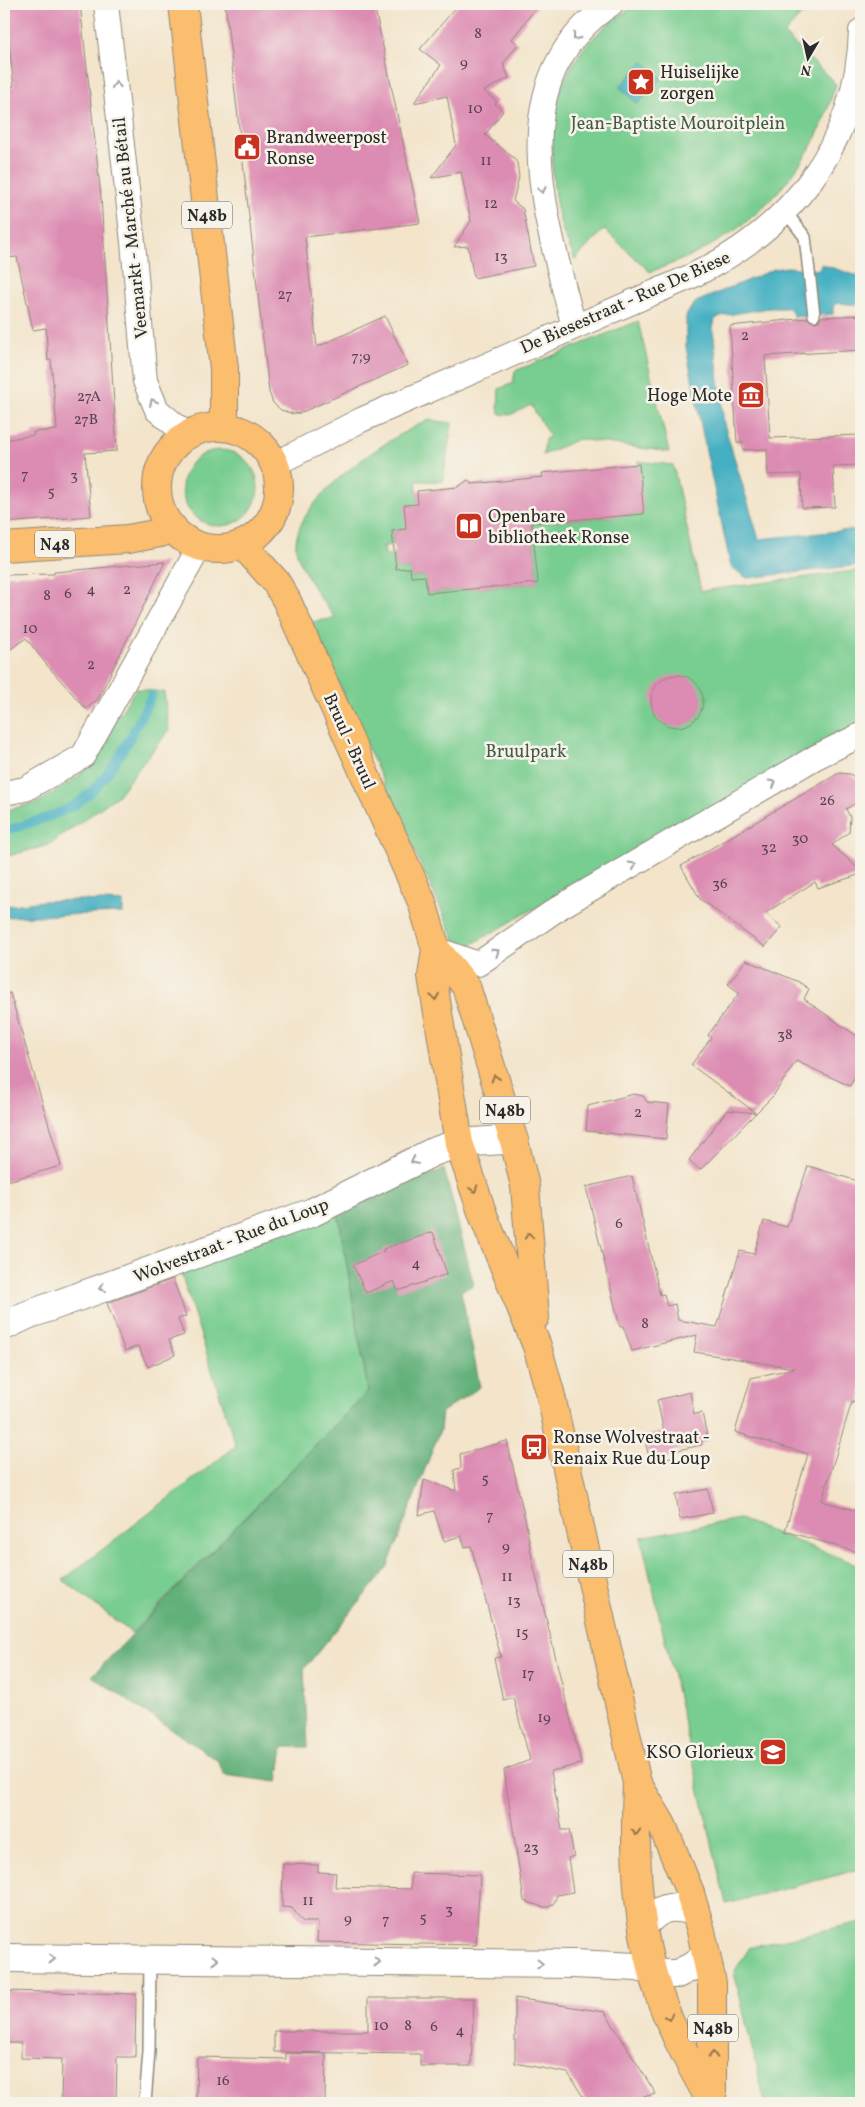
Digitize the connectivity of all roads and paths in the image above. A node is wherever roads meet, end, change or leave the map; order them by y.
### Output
1 (106, 4) edge
2 (183, 4) edge
3 (611, 4) edge
4 (861, 31) edge
5 (785, 211) junction
6 (814, 315) dead end
7 (574, 327) junction
8 (224, 427) junction
9 (187, 435) junction
10 (275, 464) junction
11 (173, 528) junction
12 (243, 544) junction
13 (200, 546) junction
14 (4, 547) edge
15 (861, 736) edge
16 (4, 794) edge
17 (436, 948) junction
18 (514, 1141) junction
19 (459, 1142) junction
20 (4, 1326) edge
21 (537, 1346) junction
22 (637, 1783) junction
23 (695, 1911) junction
24 (643, 1926) junction
25 (705, 1954) junction
26 (4, 1958) edge
27 (150, 1959) junction
28 (653, 1972) junction
29 (145, 2103) edge
30 (712, 2103) edge

9 -> 1 street, Veemarkt - Marché au Bétail
2 - 8 main road, N48b
3 -> 7 street
4 - 5 street, De Biesestraat - Rue De Biese
5 - 6 lane
5 - 7 street, De Biesestraat - Rue De Biese
7 - 10 street, De Biesestraat - Rue De Biese
8 - 9 main road
8 - 10 main road
9 - 11 main road
10 - 12 main road
11 - 13 main road
11 - 14 main road, N48
12 - 13 main road
12 - 17 main road, Bruul - Bruul / N48b
13 - 16 street
17 -> 15 street
18 -> 17 main road, N48b
17 -> 19 main road, N48b
18 - 19 street, Wolvestraat - Rue du Loup
21 -> 18 main road, N48b
19 -> 20 street, Wolvestraat - Rue du Loup
19 -> 21 main road, N48b
21 - 22 main road, N48b
22 - 23 main road, N48b
22 -> 24 main road, N48b
23 - 24 street
23 - 25 main road, N48b
24 - 28 main road, N48b
25 - 28 street
30 -> 25 main road, N48b
26 -> 27 street
27 -> 28 street
27 - 29 lane
28 -> 30 main road, N48b

